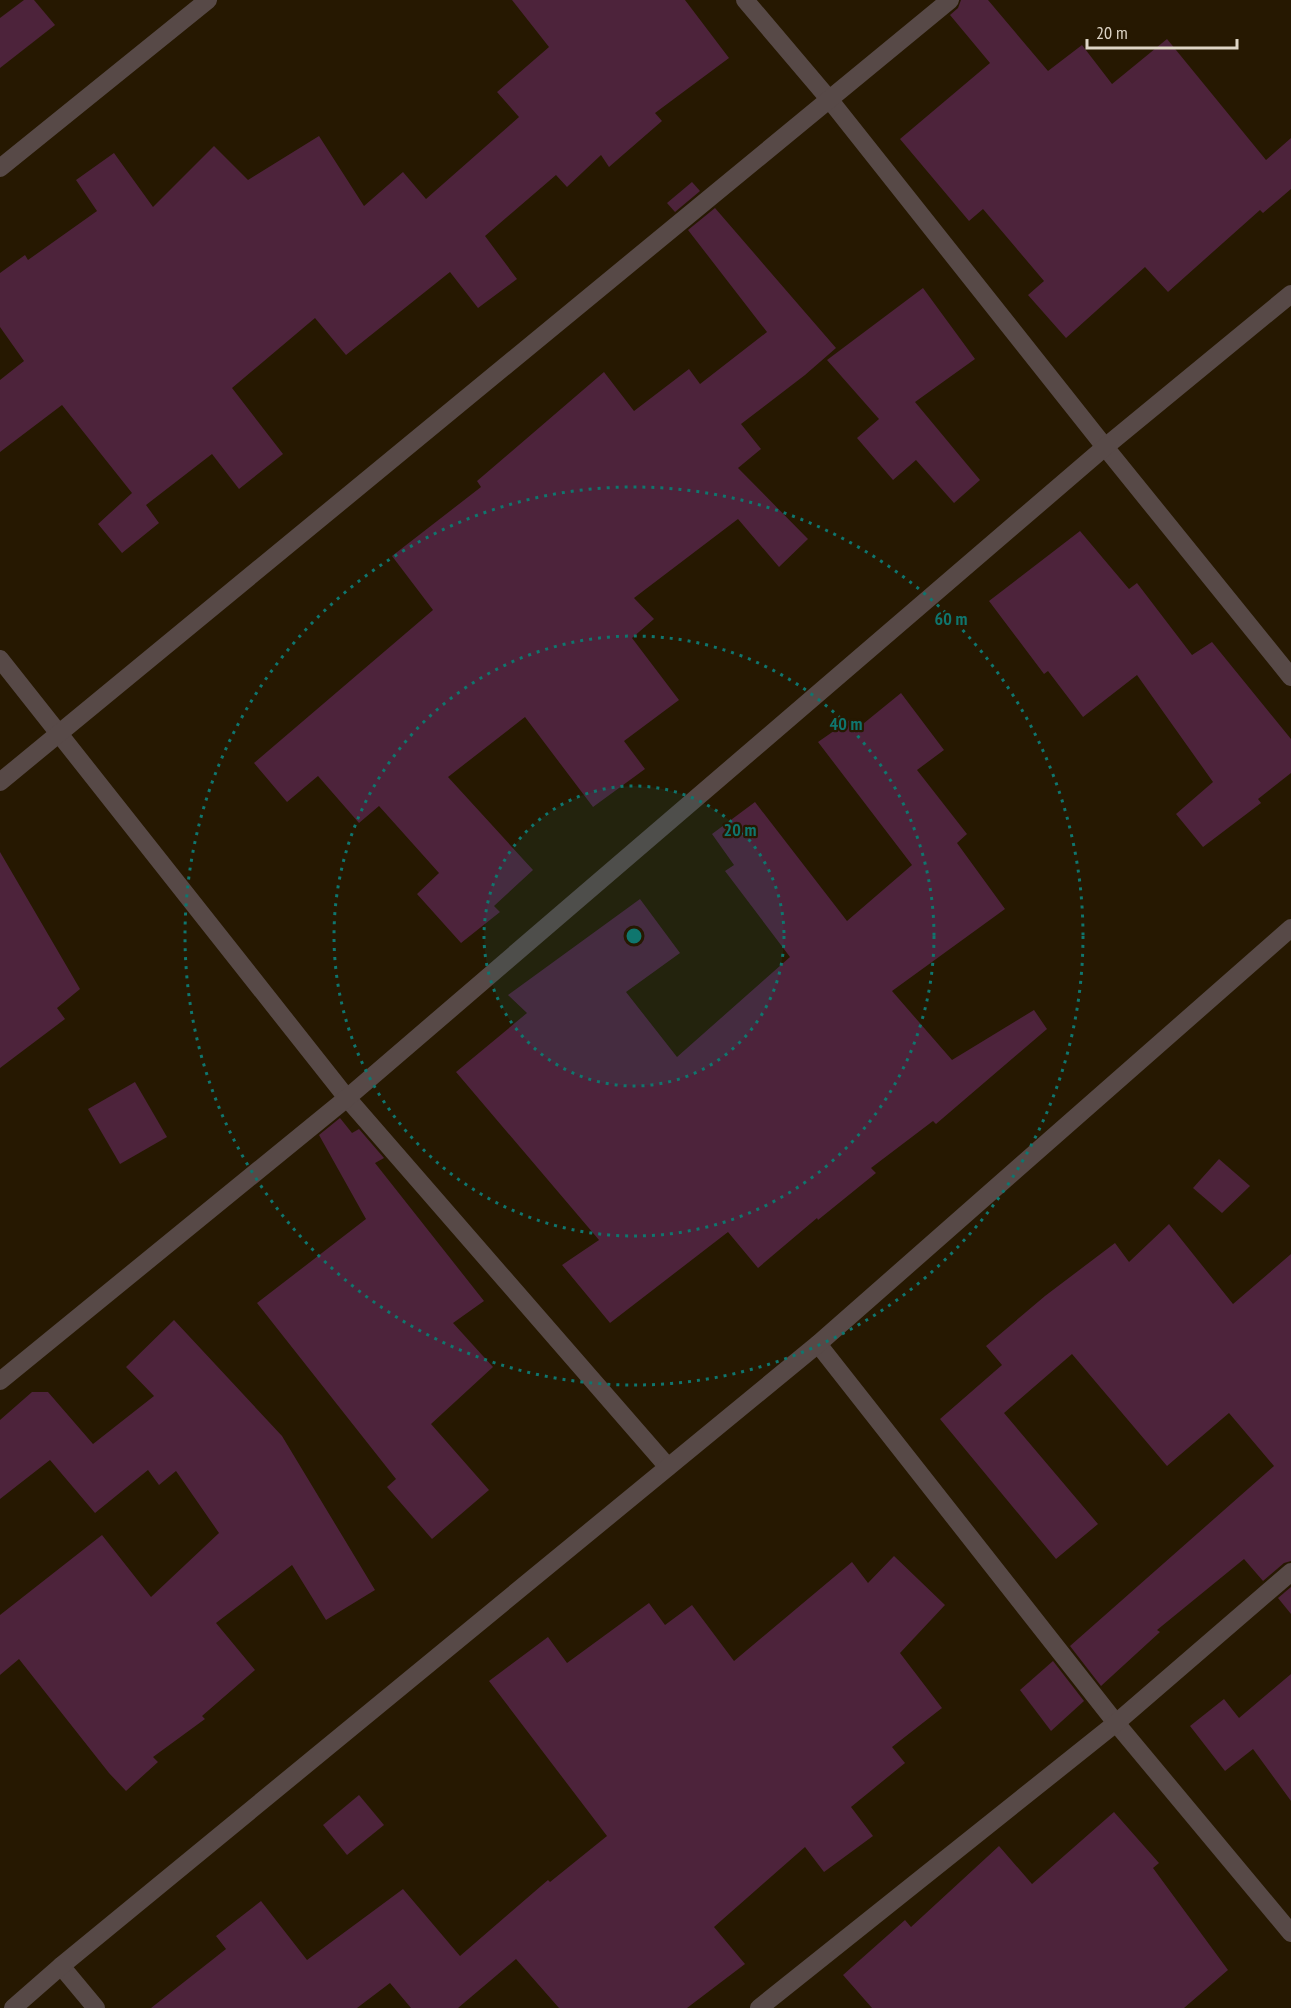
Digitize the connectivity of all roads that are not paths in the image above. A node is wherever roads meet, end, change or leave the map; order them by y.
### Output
1 (208, 0) edge
2 (745, 0) edge
3 (950, 0) edge
4 (829, 99) junction
5 (0, 168) edge
6 (1291, 294) edge
7 (1105, 447) junction
8 (0, 658) edge
9 (1291, 677) edge
10 (59, 733) junction
11 (0, 783) edge
12 (1291, 928) edge
13 (347, 1098) junction
14 (818, 1344) junction
15 (0, 1381) edge
16 (668, 1467) junction
17 (1291, 1572) edge
18 (1116, 1723) junction
19 (1291, 1933) edge
20 (61, 1966) junction
21 (13, 2008) edge
22 (96, 2008) edge
23 (759, 2008) edge

1 - 5 street
2 - 4 street
3 - 4 street
4 - 7 street
4 - 10 street
6 - 7 street
7 - 9 street
7 - 13 street
8 - 10 street
10 - 11 street
10 - 13 street
12 - 14 street
13 - 15 street
13 - 16 street
14 - 16 street
14 - 18 street
16 - 20 street
17 - 18 street
18 - 19 street
18 - 23 street
20 - 21 street
20 - 22 street

